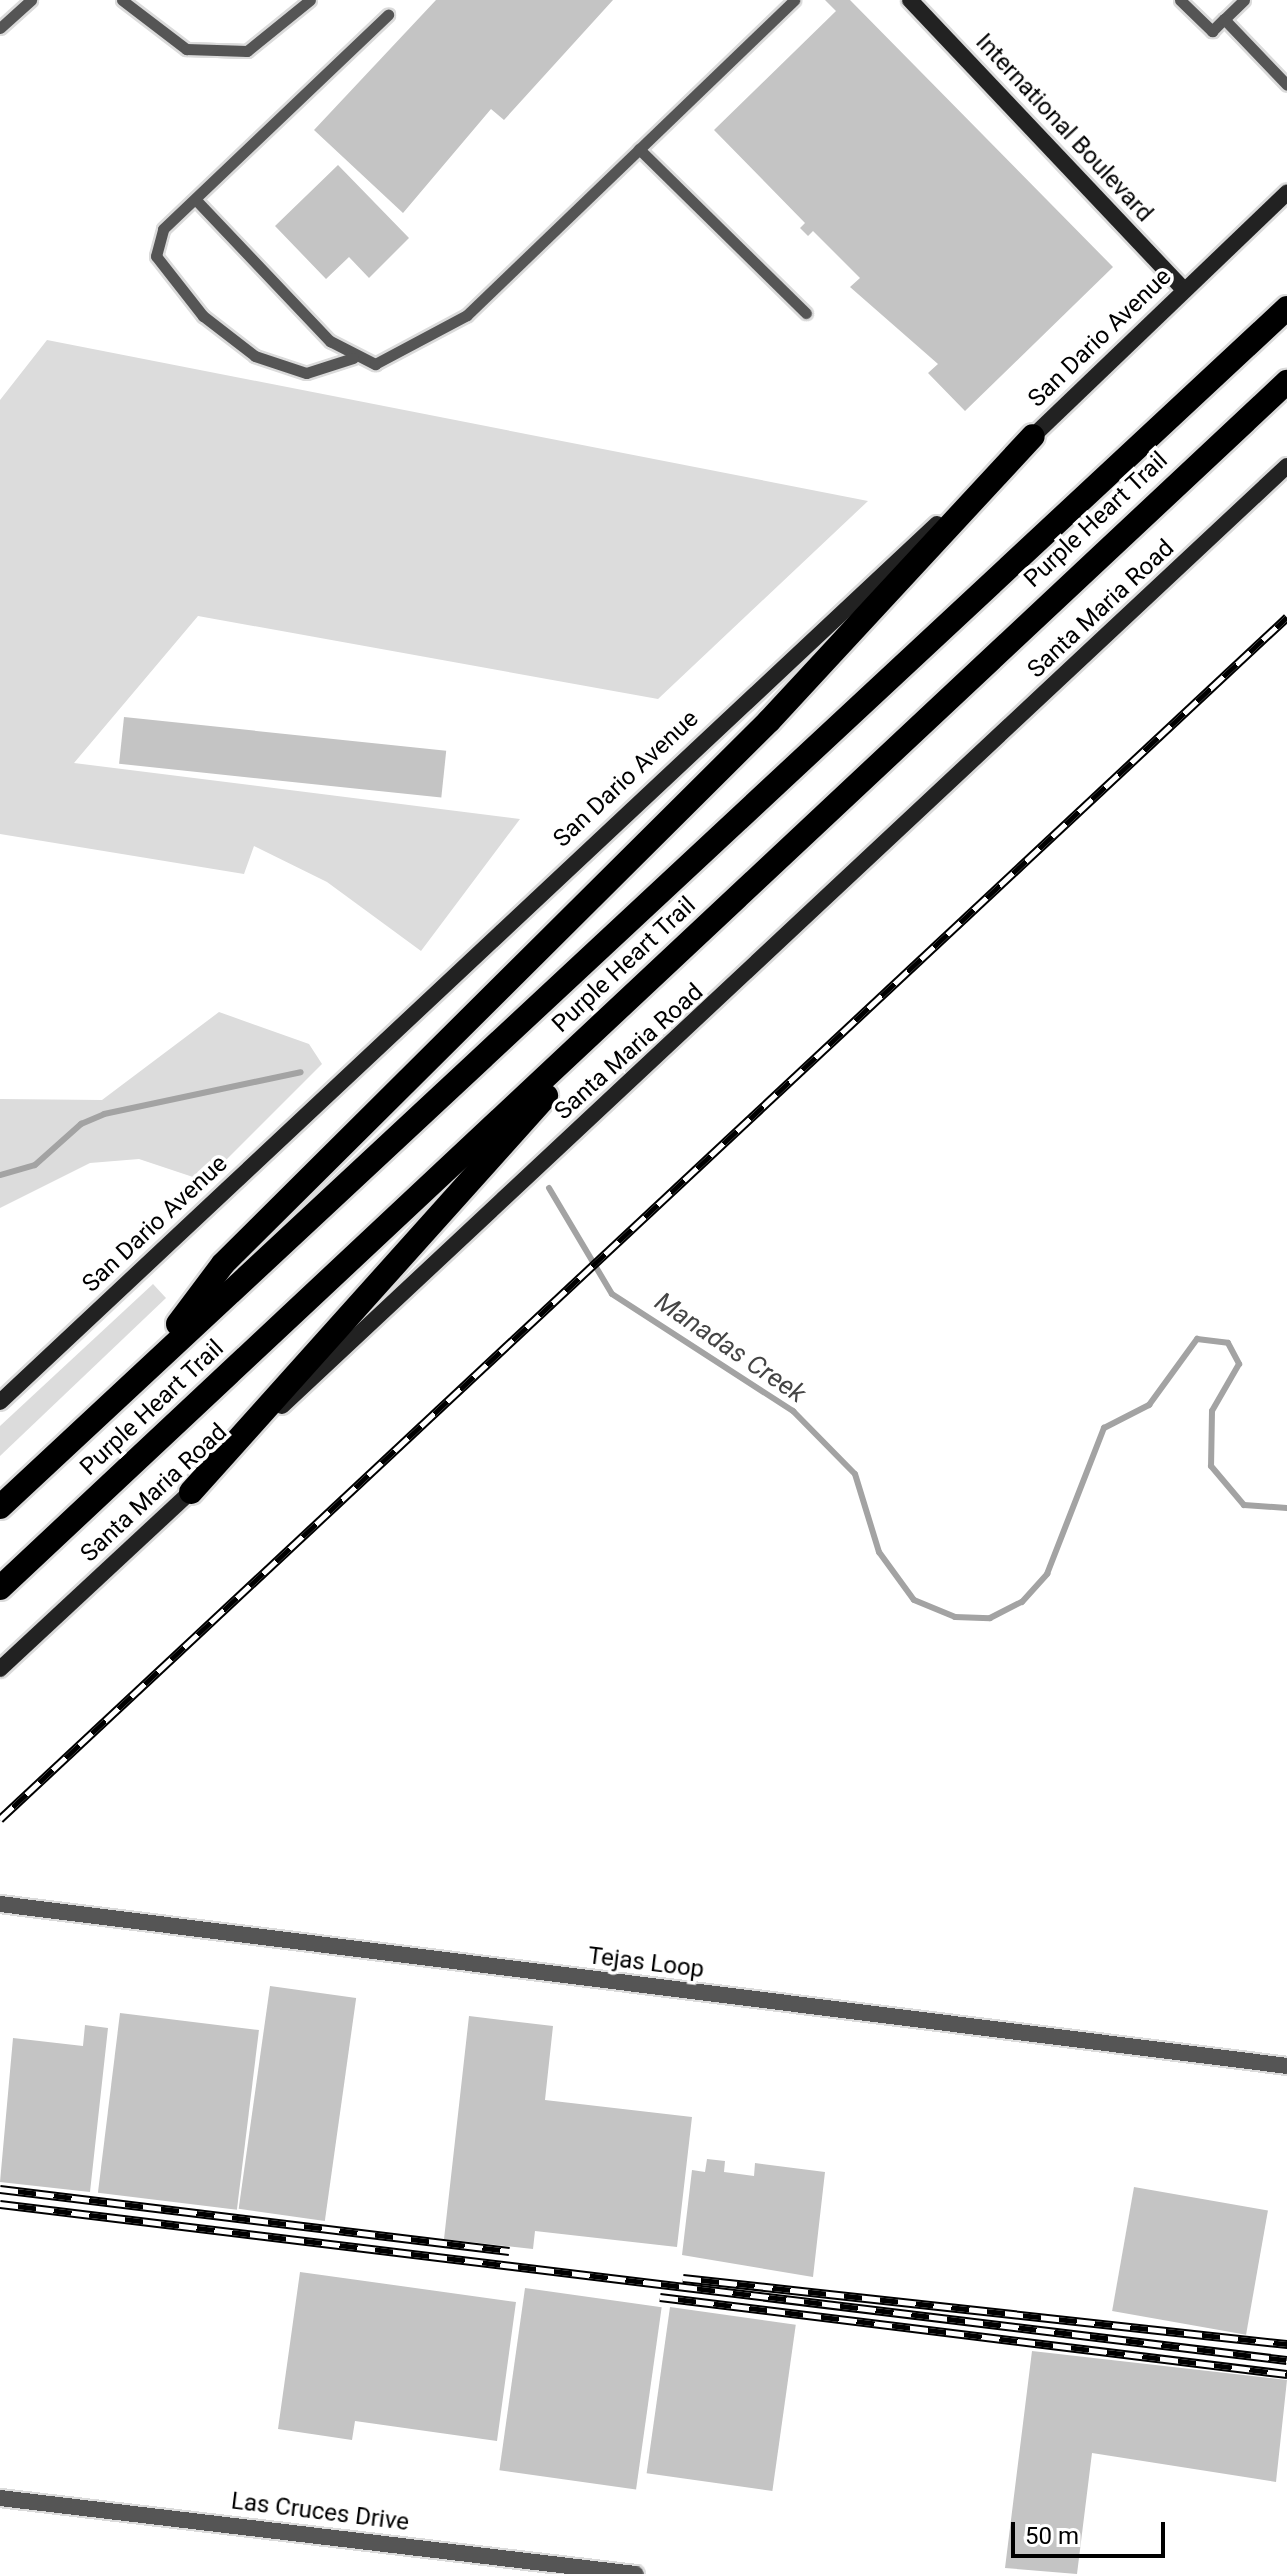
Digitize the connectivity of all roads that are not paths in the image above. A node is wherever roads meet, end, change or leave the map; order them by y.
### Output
1 (31, 0) edge
2 (122, 0) edge
3 (310, 0) edge
4 (794, 0) edge
5 (910, 0) edge
6 (1180, 0) edge
7 (1244, 0) edge
8 (388, 15) dead end
9 (1224, 19) junction
10 (0, 28) edge
11 (1287, 85) edge
12 (639, 149) junction
13 (1287, 193) edge
14 (196, 200) junction
15 (1184, 290) junction
16 (1287, 308) edge
17 (806, 313) dead end
18 (353, 358) junction
19 (1287, 382) edge
20 (1033, 436) junction
21 (1287, 466) edge
22 (654, 975) junction
23 (139, 1376) junction
24 (0, 1402) edge
25 (191, 1492) junction
26 (0, 1507) edge
27 (0, 1588) edge
28 (0, 1669) edge
29 (0, 1904) edge
30 (1287, 2066) edge
31 (0, 2498) edge
32 (635, 2574) edge

1 - 10 lane
2 - 3 lane
4 - 12 lane
5 - 15 main road, International Boulevard
6 - 9 lane
7 - 9 lane
8 - 14 lane
9 - 11 lane
12 - 17 lane
12 - 18 lane
13 - 15 main road, San Dario Avenue
14 - 18 lane
14 - 18 lane
15 - 20 main road, San Dario Avenue
16 - 23 highway, Purple Heart Trail
19 - 22 highway, Purple Heart Trail
20 - 23 highway
20 - 24 main road, San Dario Avenue
21 - 25 main road, Santa Maria Road
22 - 25 highway
22 - 27 highway, Purple Heart Trail
23 - 26 highway, Purple Heart Trail
25 - 28 main road, Santa Maria Road
29 - 30 street, Tejas Loop
31 - 32 street, Las Cruces Drive

